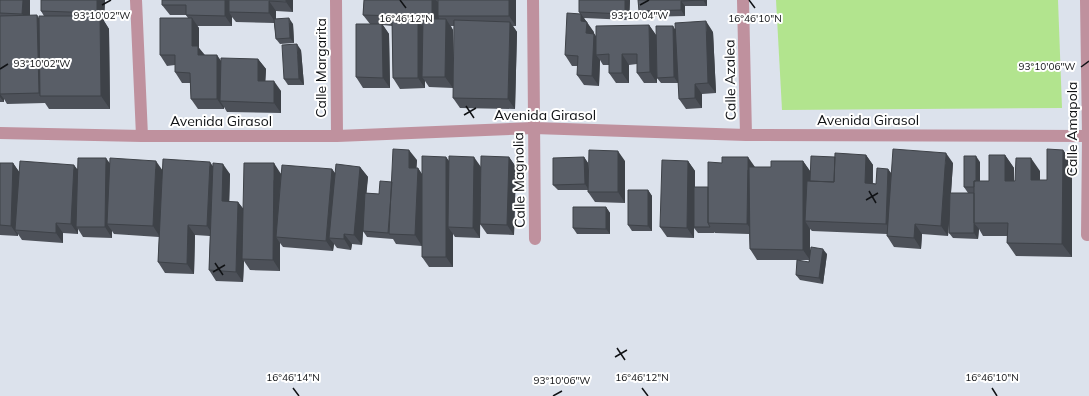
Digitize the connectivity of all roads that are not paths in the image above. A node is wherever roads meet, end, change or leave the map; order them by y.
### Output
1 (136, 0) edge
2 (336, 0) edge
3 (533, 0) edge
4 (743, 0) edge
5 (1086, 0) edge
6 (534, 128) junction
7 (0, 134) edge
8 (746, 135) junction
9 (142, 136) junction
10 (337, 136) junction
11 (1088, 136) edge
12 (1087, 235) dead end
13 (535, 239) dead end

1 - 9 street
2 - 10 street, Calle Margarita
3 - 6 street, Calle Magnolia
4 - 8 street, Calle Azalea
5 - 11 street, Calle Amapola
6 - 8 street, Avenida Girasol
6 - 10 street, Avenida Girasol
6 - 13 street, Calle Magnolia
7 - 9 street, Avenida Girasol
8 - 11 street, Avenida Girasol
9 - 10 street, Avenida Girasol
11 - 12 street, Calle Amapola

